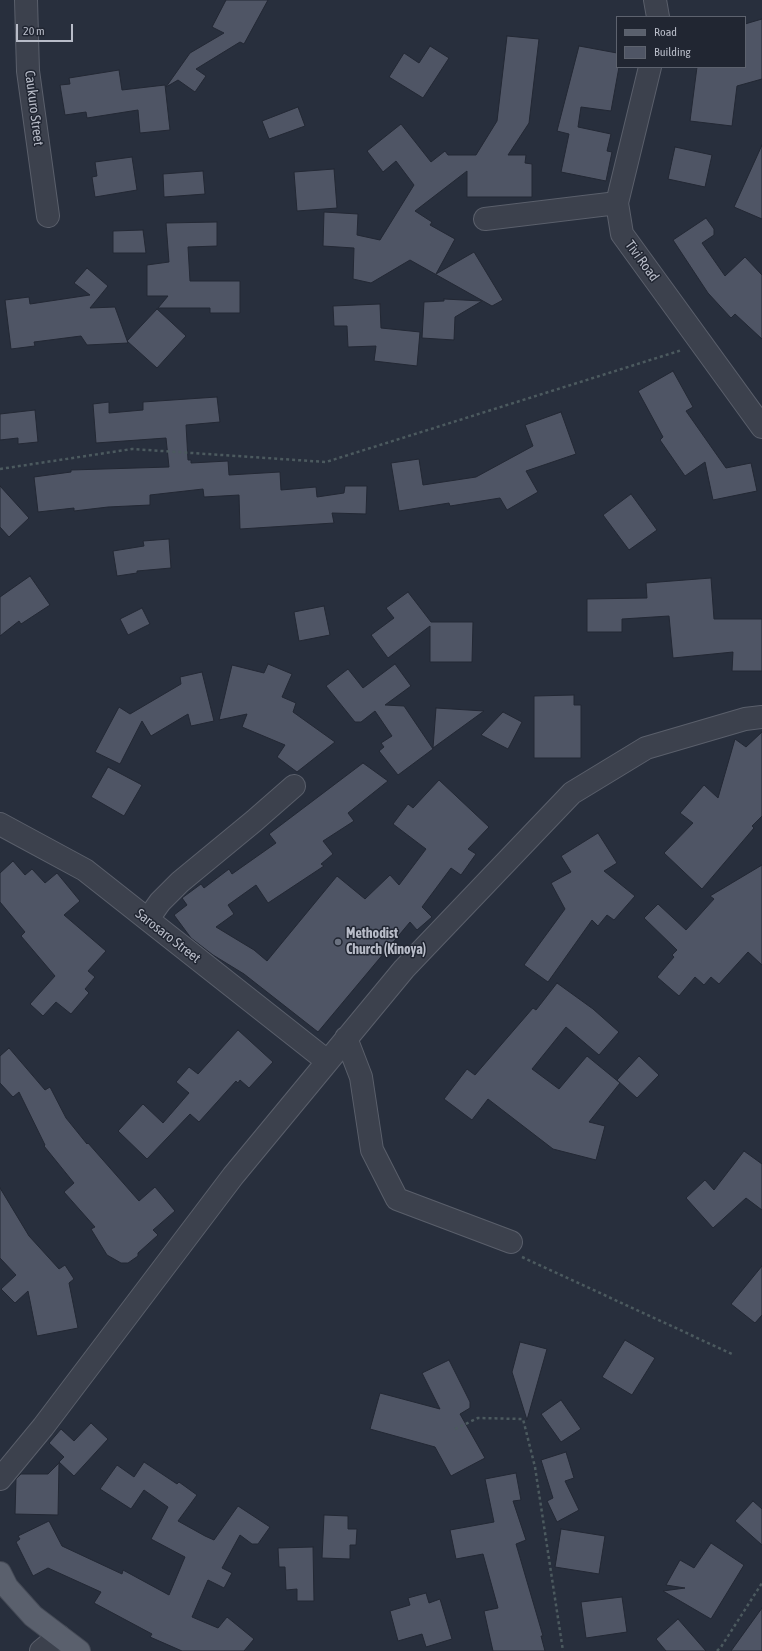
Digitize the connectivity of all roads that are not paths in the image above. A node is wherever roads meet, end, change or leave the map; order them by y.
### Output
1 (26, 0) edge
2 (655, 0) edge
3 (658, 16) edge
4 (650, 68) edge
5 (616, 203) junction
6 (48, 216) dead end
7 (485, 219) dead end
8 (762, 426) edge
9 (762, 716) edge
10 (294, 786) dead end
11 (0, 824) edge
12 (148, 919) junction
13 (346, 1038) junction
14 (327, 1062) junction
15 (511, 1242) road end
16 (0, 1479) edge
17 (0, 1573) edge
18 (59, 1636) junction
19 (41, 1651) edge
20 (79, 1651) edge

1 - 6 street, Caukuro Street
2 - 3 street
4 - 5 street, Tivi Road
5 - 7 street
5 - 8 street, Tivi Road
9 - 13 street
10 - 12 street
11 - 12 street, Sarosaro Street
12 - 14 street, Sarosaro Street
13 - 14 street
13 - 15 street
14 - 16 street
17 - 18 main road
18 - 19 street
18 - 20 main road

